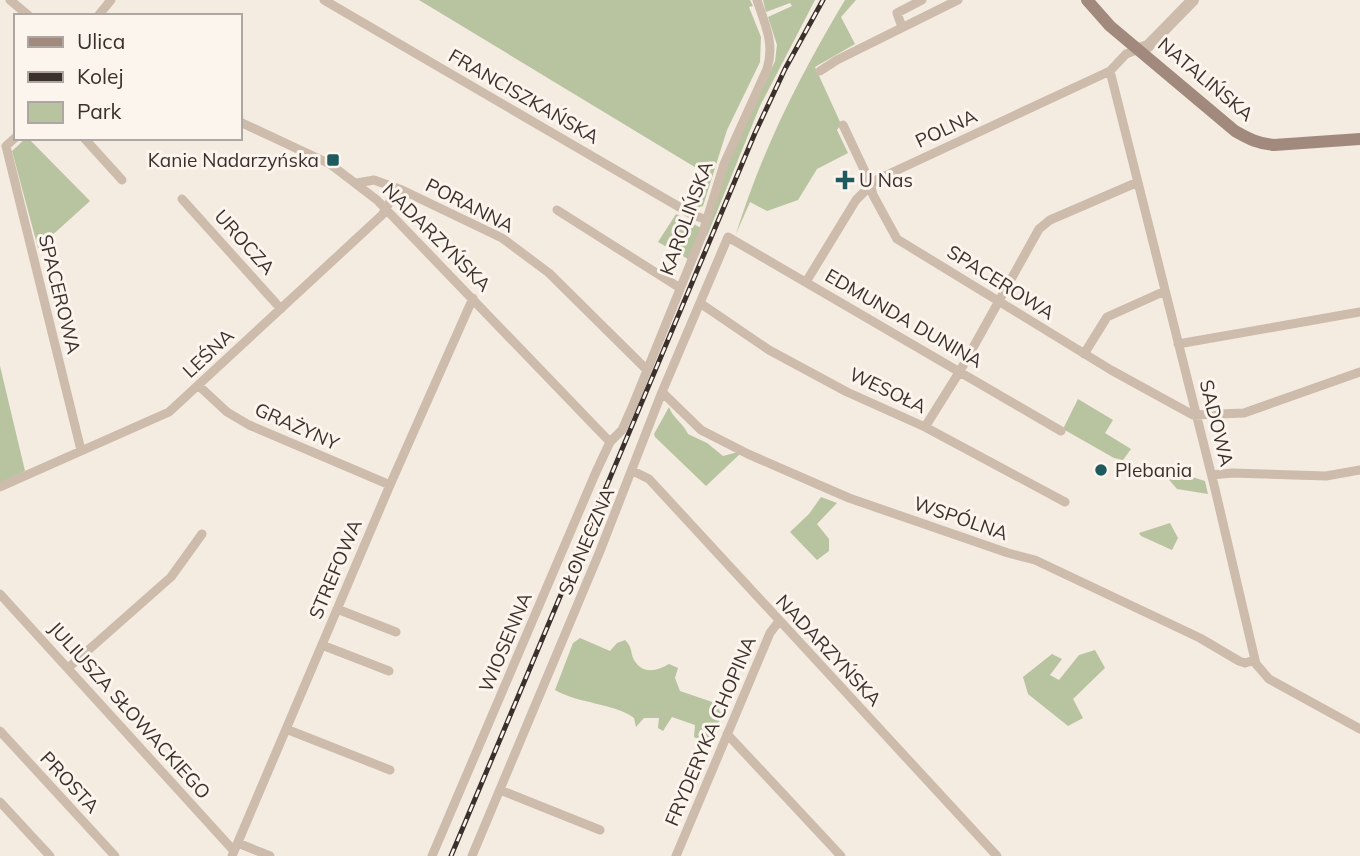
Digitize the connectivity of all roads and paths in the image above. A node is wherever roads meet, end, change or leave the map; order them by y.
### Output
1 (10, 0) edge
2 (111, 0) edge
3 (324, 0) edge
4 (757, 0) edge
5 (922, 0) edge
6 (958, 0) edge
7 (1087, 0) edge
8 (1193, 0) edge
9 (945, 3) edge
10 (27, 14) edge
11 (100, 14) edge
12 (902, 27) junction
13 (1139, 49) junction
14 (820, 71) dead end
15 (1110, 71) junction
16 (242, 123) edge
17 (843, 125) dead end
18 (14, 139) edge
19 (1360, 139) edge
20 (86, 140) edge
21 (122, 180) dead end
22 (1138, 182) junction
23 (357, 183) junction
24 (870, 185) junction
25 (402, 190) junction
26 (183, 199) dead end
27 (386, 210) junction
28 (557, 210) dead end
29 (707, 220) junction
30 (728, 237) joint
31 (806, 282) junction
32 (680, 288) junction
33 (1165, 291) junction
34 (473, 298) junction
35 (700, 303) junction
36 (999, 303) junction
37 (281, 309) junction
38 (1360, 312) edge
39 (1178, 344) junction
40 (1084, 354) junction
41 (647, 370) junction
42 (960, 371) junction
43 (1360, 372) edge
44 (199, 386) junction
45 (662, 392) junction
46 (1197, 416) junction
47 (925, 427) junction
48 (1061, 431) dead end
49 (610, 442) junction
50 (81, 450) junction
51 (1360, 470) edge
52 (633, 471) junction
53 (1212, 475) junction
54 (390, 485) junction
55 (0, 487) edge
56 (1065, 502) dead end
57 (202, 534) dead end
58 (0, 594) edge
59 (337, 609) junction
60 (779, 621) junction
61 (396, 632) dead end
62 (322, 645) junction
63 (1255, 660) junction
64 (68, 668) junction
65 (389, 671) dead end
66 (286, 729) junction
67 (1360, 729) edge
68 (0, 731) edge
69 (727, 734) junction
70 (390, 770) dead end
71 (500, 790) junction
72 (0, 802) edge
73 (600, 830) dead end
74 (235, 850) edge
75 (50, 856) edge
76 (115, 856) edge
77 (270, 856) edge
78 (432, 856) edge
79 (472, 856) edge
80 (677, 856) edge
81 (841, 856) edge
82 (997, 856) edge

1 - 10 street
2 - 11 street
3 - 29 street, FRANCISZKAŃSKA
4 - 29 street, KAROLIŃSKA
5 - 12 street
6 - 9 street
7 - 13 main road, NATALIŃSKA
8 - 13 street
9 - 12 street
12 - 14 street
13 - 15 street, POLNA
13 - 19 main road, NATALIŃSKA
15 - 22 street, SADOWA
15 - 24 street, POLNA
16 - 23 street, NADARZYŃSKA
17 - 24 street, SPACEROWA
18 - 50 street, SPACEROWA
20 - 21 street
22 - 33 street, SADOWA
22 - 36 street
23 - 25 street, PORANNA
23 - 27 street, NADARZYŃSKA
24 - 31 street, POLNA
24 - 36 street, SPACEROWA
25 - 27 street, LEŚNA
25 - 41 street, PORANNA
26 - 37 street, UROCZA
27 - 34 street, NADARZYŃSKA
27 - 37 street, LEŚNA
28 - 32 street
29 - 32 street, KAROLIŃSKA
30 - 31 street, EDMUNDA DUNINA
30 - 35 street, SŁONECZNA
31 - 42 street, EDMUNDA DUNINA
32 - 41 street, KAROLIŃSKA
33 - 39 street, SADOWA
33 - 40 street
34 - 49 street, NADARZYŃSKA
34 - 54 street, STREFOWA
35 - 45 street, SŁONECZNA
35 - 47 street, WESOŁA
36 - 40 street, SPACEROWA
36 - 42 street
37 - 44 street, LEŚNA
38 - 39 street
39 - 46 street, SADOWA
40 - 46 street, SPACEROWA
41 - 49 street, KAROLIŃSKA
42 - 47 street
42 - 48 street, EDMUNDA DUNINA
43 - 46 street
44 - 50 street, LEŚNA
44 - 54 street, GRAŻYNY
45 - 52 street, SŁONECZNA
45 - 63 street, WSPÓLNA
46 - 53 street, SADOWA
47 - 56 street, WESOŁA
49 - 78 street, WIOSENNA
50 - 55 street, LEŚNA
51 - 53 street
52 - 60 street, NADARZYŃSKA
52 - 71 street, SŁONECZNA
53 - 63 street, SADOWA
54 - 59 street, STREFOWA
57 - 64 street
58 - 64 street, JULIUSZA SŁOWACKIEGO
59 - 61 street
59 - 62 street, STREFOWA
60 - 69 street, FRYDERYKA CHOPINA
60 - 82 street, NADARZYŃSKA
62 - 65 street
62 - 66 street, STREFOWA
63 - 67 street
64 - 74 street, JULIUSZA SŁOWACKIEGO
66 - 70 street
66 - 74 street, STREFOWA
68 - 76 street, PROSTA
69 - 80 street, FRYDERYKA CHOPINA
69 - 81 street
71 - 73 street
71 - 79 street, SŁONECZNA
72 - 75 street
74 - 77 street

